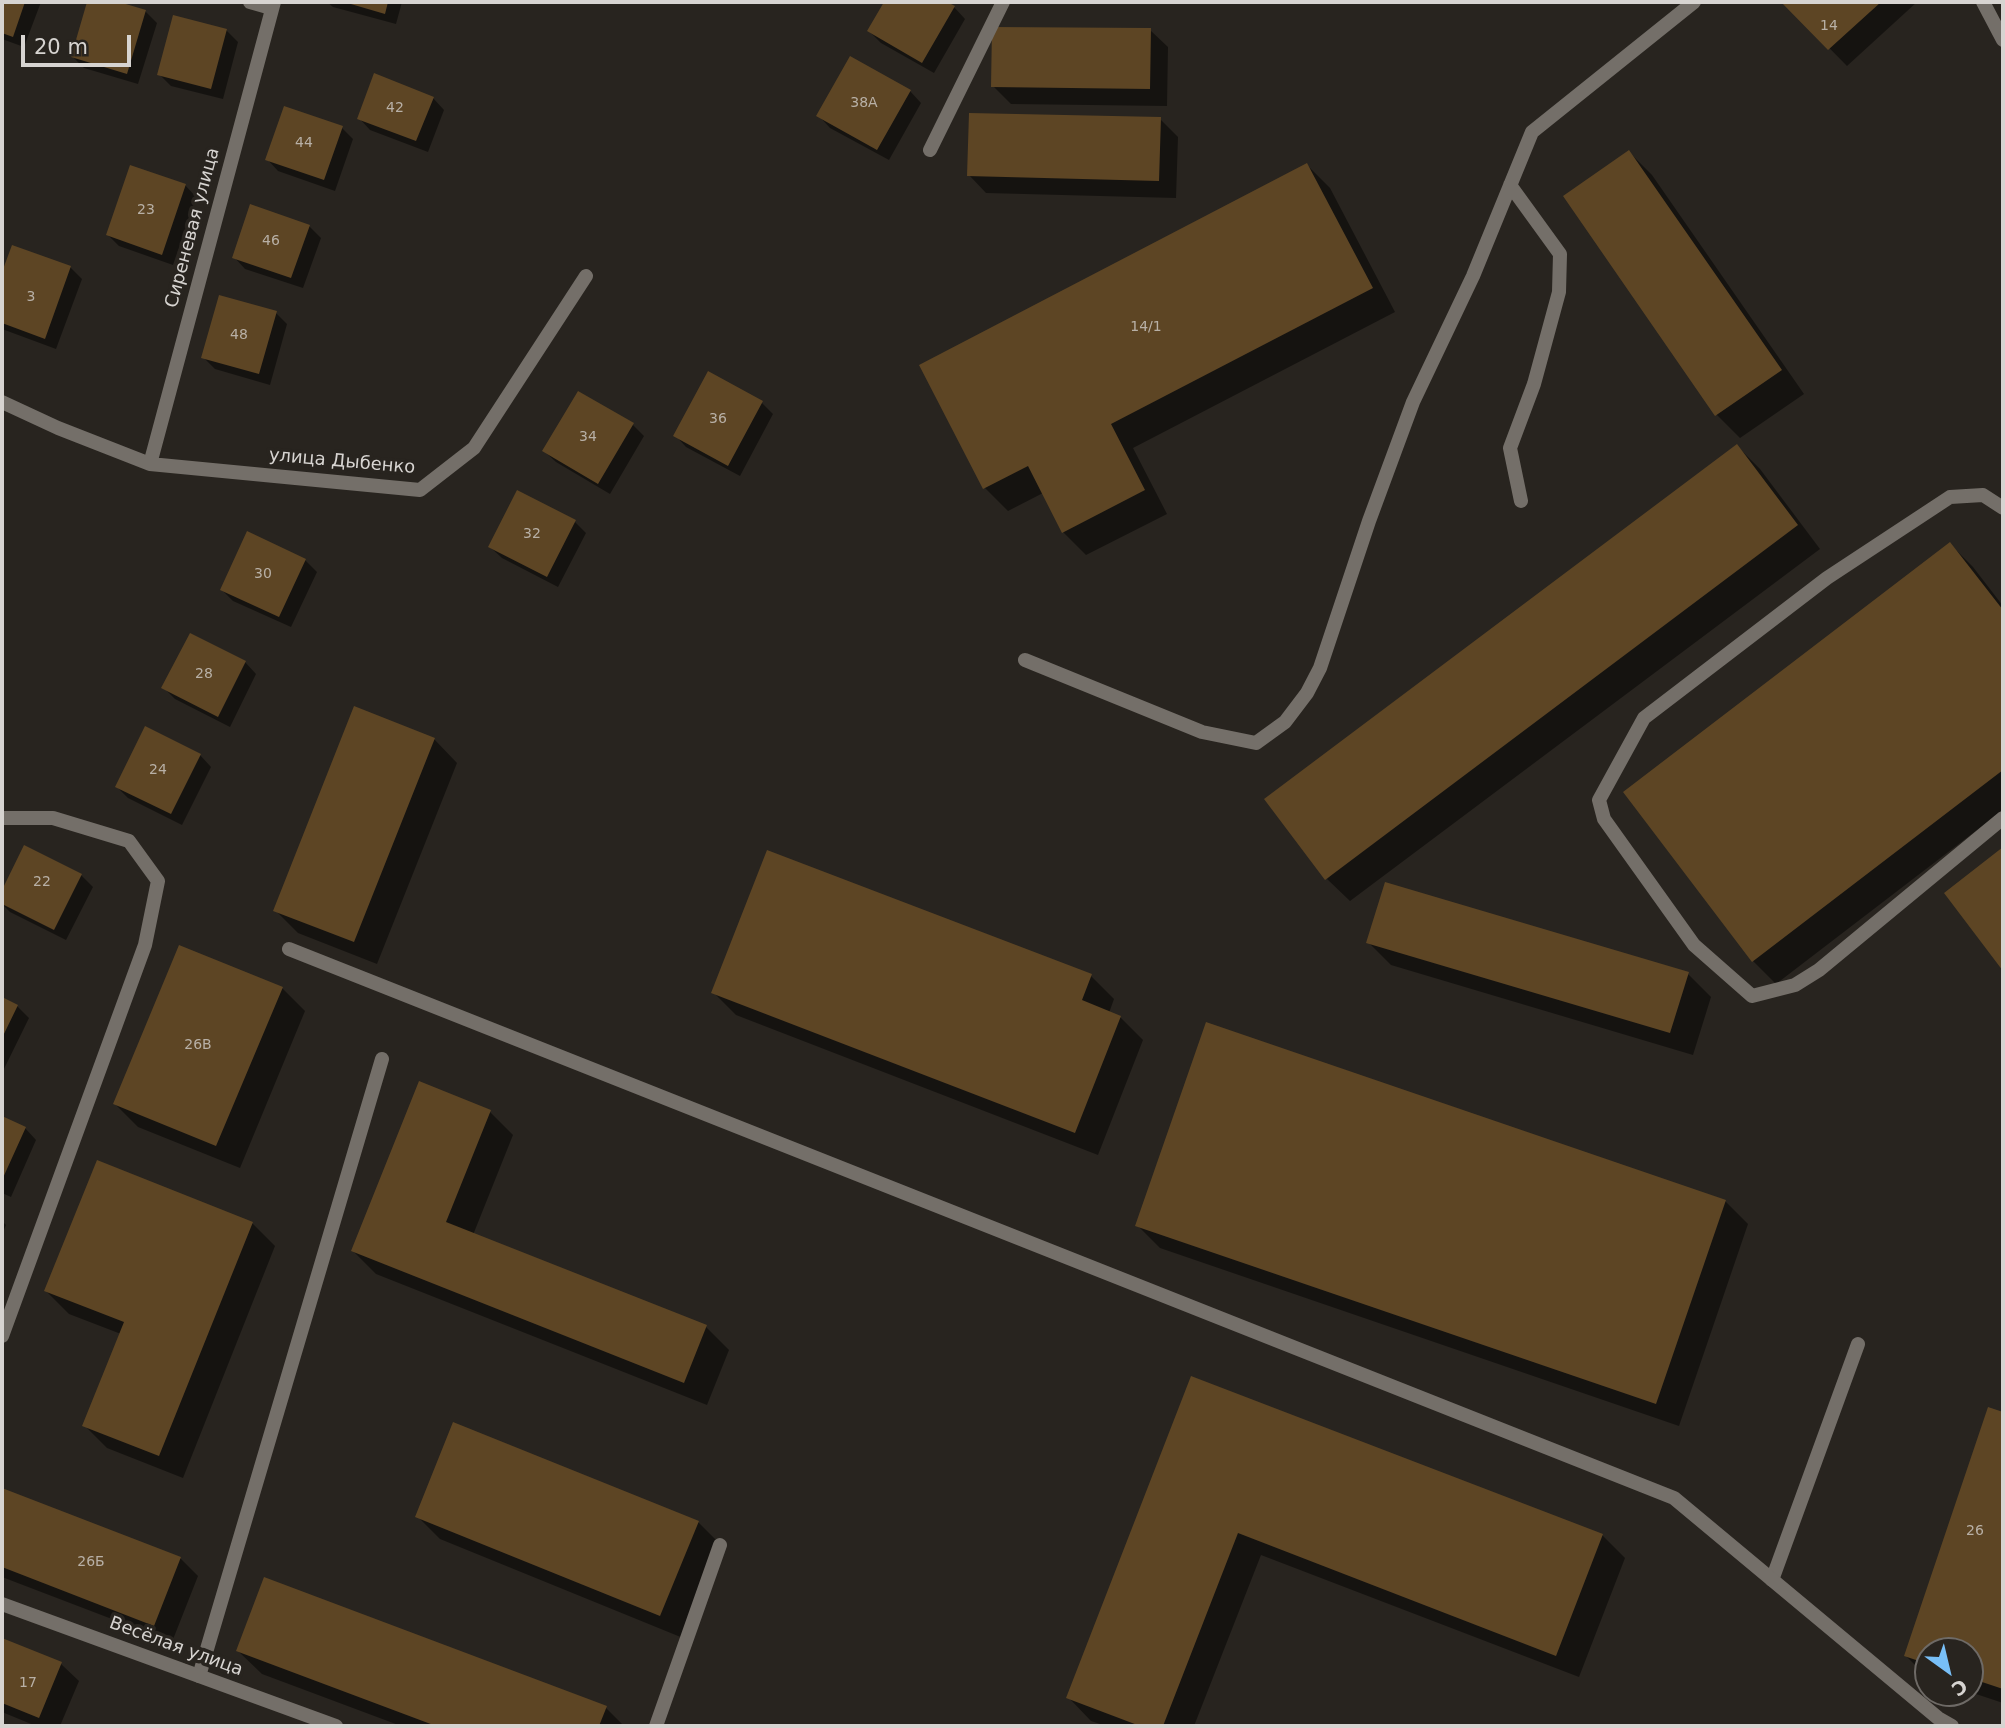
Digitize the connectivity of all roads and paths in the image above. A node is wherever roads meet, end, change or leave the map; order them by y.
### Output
1 (250, 2) edge
2 (1003, 2) edge
3 (1694, 2) edge
4 (1983, 2) edge
5 (272, 5) edge
6 (2003, 40) edge
7 (930, 150) dead end
8 (1510, 186) junction
9 (586, 276) dead end
10 (2, 402) edge
11 (150, 464) junction
12 (1521, 502) dead end
13 (2003, 508) edge
14 (1025, 660) dead end
15 (2, 818) edge
16 (2003, 818) edge
17 (289, 949) dead end
18 (382, 1059) dead end
19 (2, 1336) edge
20 (1858, 1343) dead end
21 (720, 1545) dead end
22 (1772, 1580) junction
23 (2, 1604) edge
24 (199, 1676) junction
25 (336, 1726) edge
26 (656, 1726) edge
27 (1952, 1726) edge

1 - 5 street
2 - 7 street
3 - 8 street
4 - 6 street
5 - 11 street, Сиреневая улица
8 - 12 street
8 - 14 street
9 - 11 street, улица Дыбенко
10 - 11 street, улица Дыбенко
13 - 16 street
15 - 19 street
17 - 22 street
18 - 24 street
20 - 22 street
21 - 26 street
22 - 27 street
23 - 24 street, Весёлая улица
24 - 25 street, Весёлая улица

